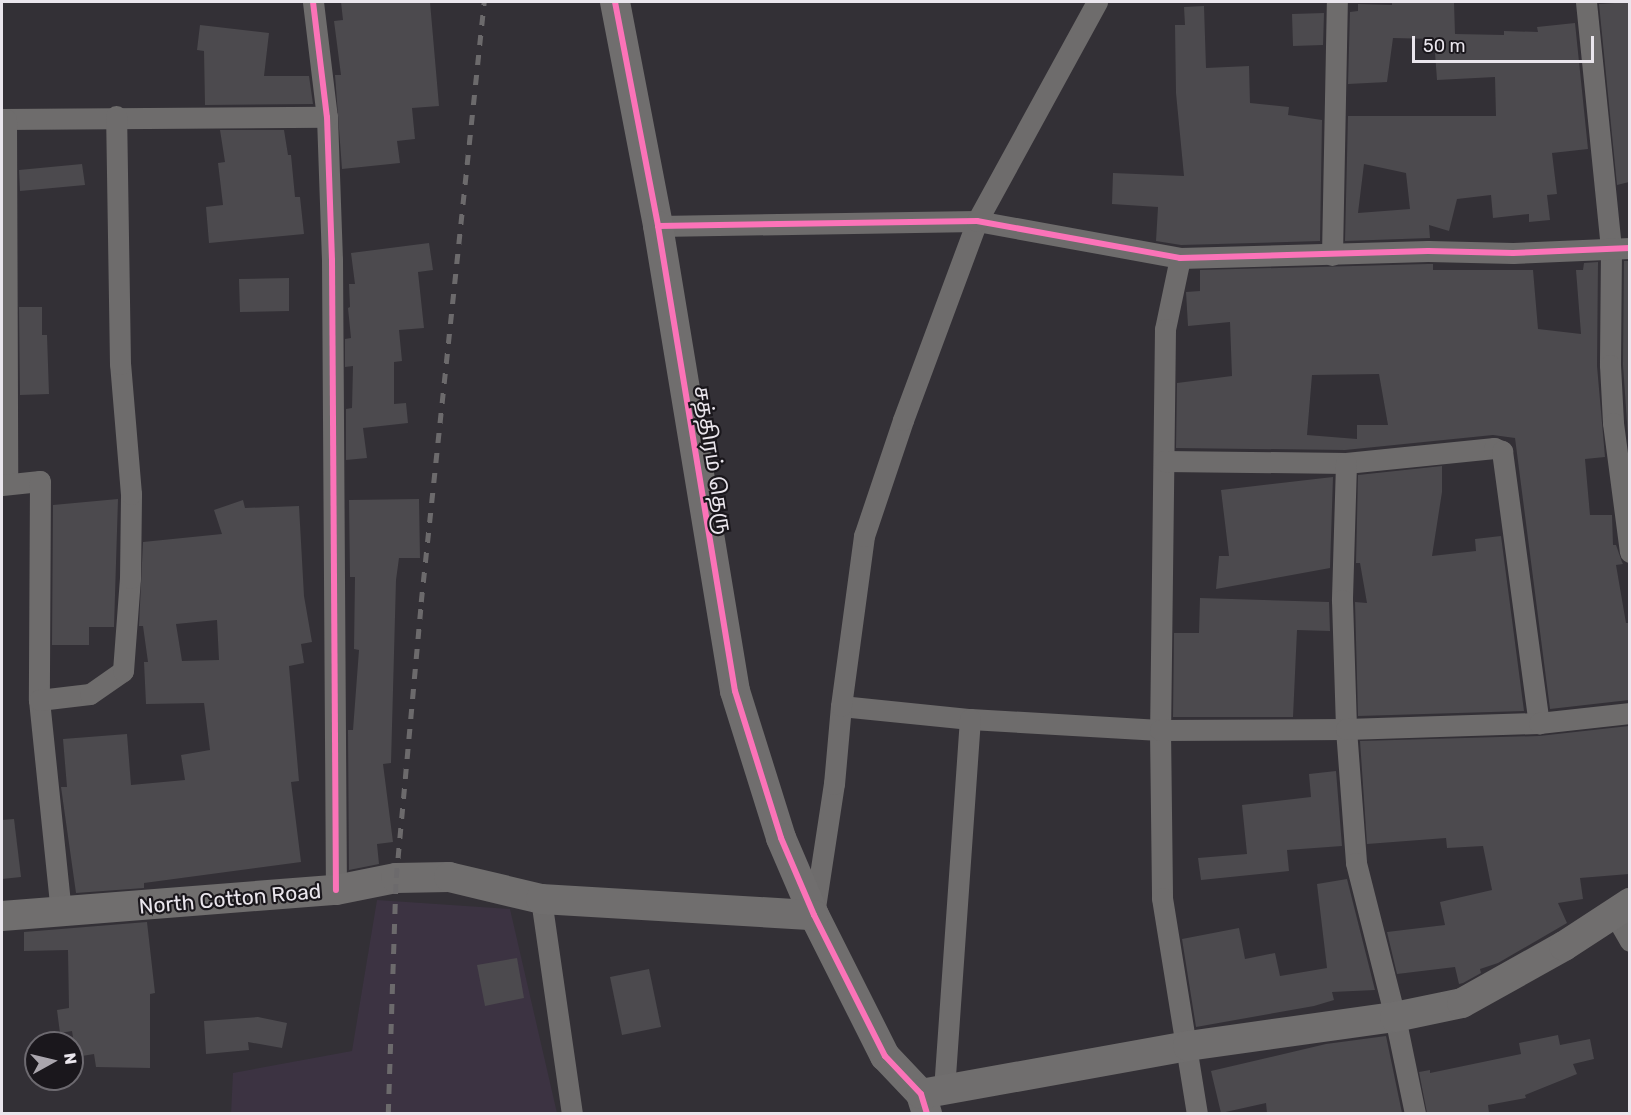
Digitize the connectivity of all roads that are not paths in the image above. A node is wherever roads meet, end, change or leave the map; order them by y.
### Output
1 (312, 2) edge
2 (615, 2) edge
3 (1097, 2) edge
4 (1337, 2) edge
5 (1586, 2) edge
6 (116, 116) junction
7 (327, 117) junction
8 (4, 119) edge
9 (977, 221) junction
10 (658, 226) junction
11 (1620, 248) edge
12 (1332, 255) junction
13 (1180, 258) junction
14 (1164, 461) junction
15 (1346, 463) junction
16 (4, 484) edge
17 (1629, 552) edge
18 (39, 700) junction
19 (841, 706) junction
20 (1629, 713) edge
21 (970, 719) junction
22 (1539, 723) junction
23 (1346, 729) junction
24 (1160, 730) junction
25 (336, 890) junction
26 (541, 899) junction
27 (1622, 909) edge
28 (61, 913) junction
29 (814, 915) junction
30 (2, 916) edge
31 (1629, 941) edge
32 (1395, 1017) junction
33 (1188, 1046) junction
34 (931, 1099) edge
35 (572, 1113) edge
36 (1197, 1113) edge
37 (1415, 1113) edge

1 - 7 street
2 - 10 street, சத்திரம் தெரு
3 - 9 street
4 - 12 street
5 - 11 street
6 - 7 street
6 - 8 street
6 - 18 street
7 - 25 street
8 - 16 street
9 - 10 street
9 - 13 street
9 - 19 street
10 - 29 street, சத்திரம் தெரு
11 - 12 street
11 - 17 street
12 - 13 street
13 - 14 street
14 - 15 street
14 - 24 street
15 - 22 street
15 - 23 street
16 - 18 street
18 - 28 street
19 - 21 street
19 - 29 street
20 - 22 street
21 - 24 street
21 - 34 street
22 - 23 street
23 - 24 street
23 - 32 street
24 - 33 street
25 - 26 street, North Cotton Road
25 - 28 street, North Cotton Road
26 - 29 street, North Cotton Road
26 - 35 street
27 - 31 street
27 - 32 street
28 - 30 street, North Cotton Road
29 - 34 street, சத்திரம் தெரு
32 - 33 street
32 - 37 street
33 - 34 street
33 - 36 street

